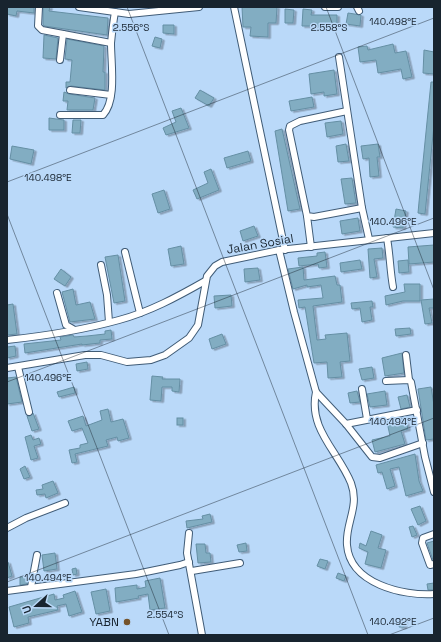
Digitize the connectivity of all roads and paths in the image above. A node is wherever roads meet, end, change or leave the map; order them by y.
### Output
1 (39, 7) edge
2 (79, 7) edge
3 (199, 7) edge
4 (234, 7) edge
5 (325, 7) edge
6 (338, 7) edge
7 (129, 10) edge
8 (157, 10) edge
9 (114, 12) junction
10 (63, 34) junction
11 (111, 43) junction
12 (340, 57) dead end
13 (60, 60) dead end
14 (70, 90) dead end
15 (111, 95) junction
16 (347, 111) junction
17 (60, 115) dead end
18 (362, 208) junction
19 (307, 216) junction
20 (434, 233) edge
21 (387, 238) junction
22 (369, 239) junction
23 (311, 247) junction
24 (282, 250) junction
25 (125, 252) dead end
26 (101, 265) dead end
27 (205, 281) junction
28 (392, 286) dead end
29 (57, 293) dead end
30 (140, 313) junction
31 (109, 322) junction
32 (74, 330) junction
33 (7, 340) edge
34 (406, 354) dead end
35 (18, 367) junction
36 (7, 368) edge
37 (409, 380) junction
38 (386, 381) dead end
39 (362, 389) dead end
40 (316, 392) junction
41 (417, 410) junction
42 (29, 412) dead end
43 (367, 419) junction
44 (346, 424) junction
45 (423, 443) junction
46 (434, 492) edge
47 (65, 503) dead end
48 (7, 528) edge
49 (189, 532) dead end
50 (434, 534) edge
51 (37, 555) dead end
52 (189, 562) junction
53 (240, 563) dead end
54 (434, 564) edge
55 (192, 570) junction
56 (31, 587) junction
57 (7, 591) edge
58 (434, 594) edge
59 (202, 635) edge

1 - 10 street
2 - 9 street
3 - 8 street
4 - 24 street
5 - 6 street
7 - 8 street
7 - 9 street
9 - 11 street
10 - 11 street
10 - 13 street
11 - 15 street
12 - 16 street
14 - 15 street
15 - 17 street
16 - 18 street
16 - 19 street
18 - 19 street
18 - 22 street
19 - 23 street
20 - 21 street, Jalan Sosial
21 - 22 street, Jalan Sosial
21 - 28 street
22 - 23 street, Jalan Sosial
23 - 24 street, Jalan Sosial
24 - 27 street, Jalan Sosial
24 - 40 street
25 - 30 street
26 - 31 street
27 - 30 street
27 - 35 street, Jalan Sosial
29 - 32 street
30 - 31 street
31 - 32 street
32 - 33 street
34 - 37 street
35 - 36 street, Jalan Sosial
35 - 42 street
37 - 38 street
37 - 41 street
39 - 43 street
40 - 44 street
40 - 58 street
41 - 43 street
41 - 45 street
43 - 44 street
44 - 45 street
45 - 46 street
47 - 48 street
49 - 52 street
50 - 54 street
51 - 56 street
52 - 55 street
52 - 56 street
53 - 55 street
55 - 59 street
56 - 57 street

